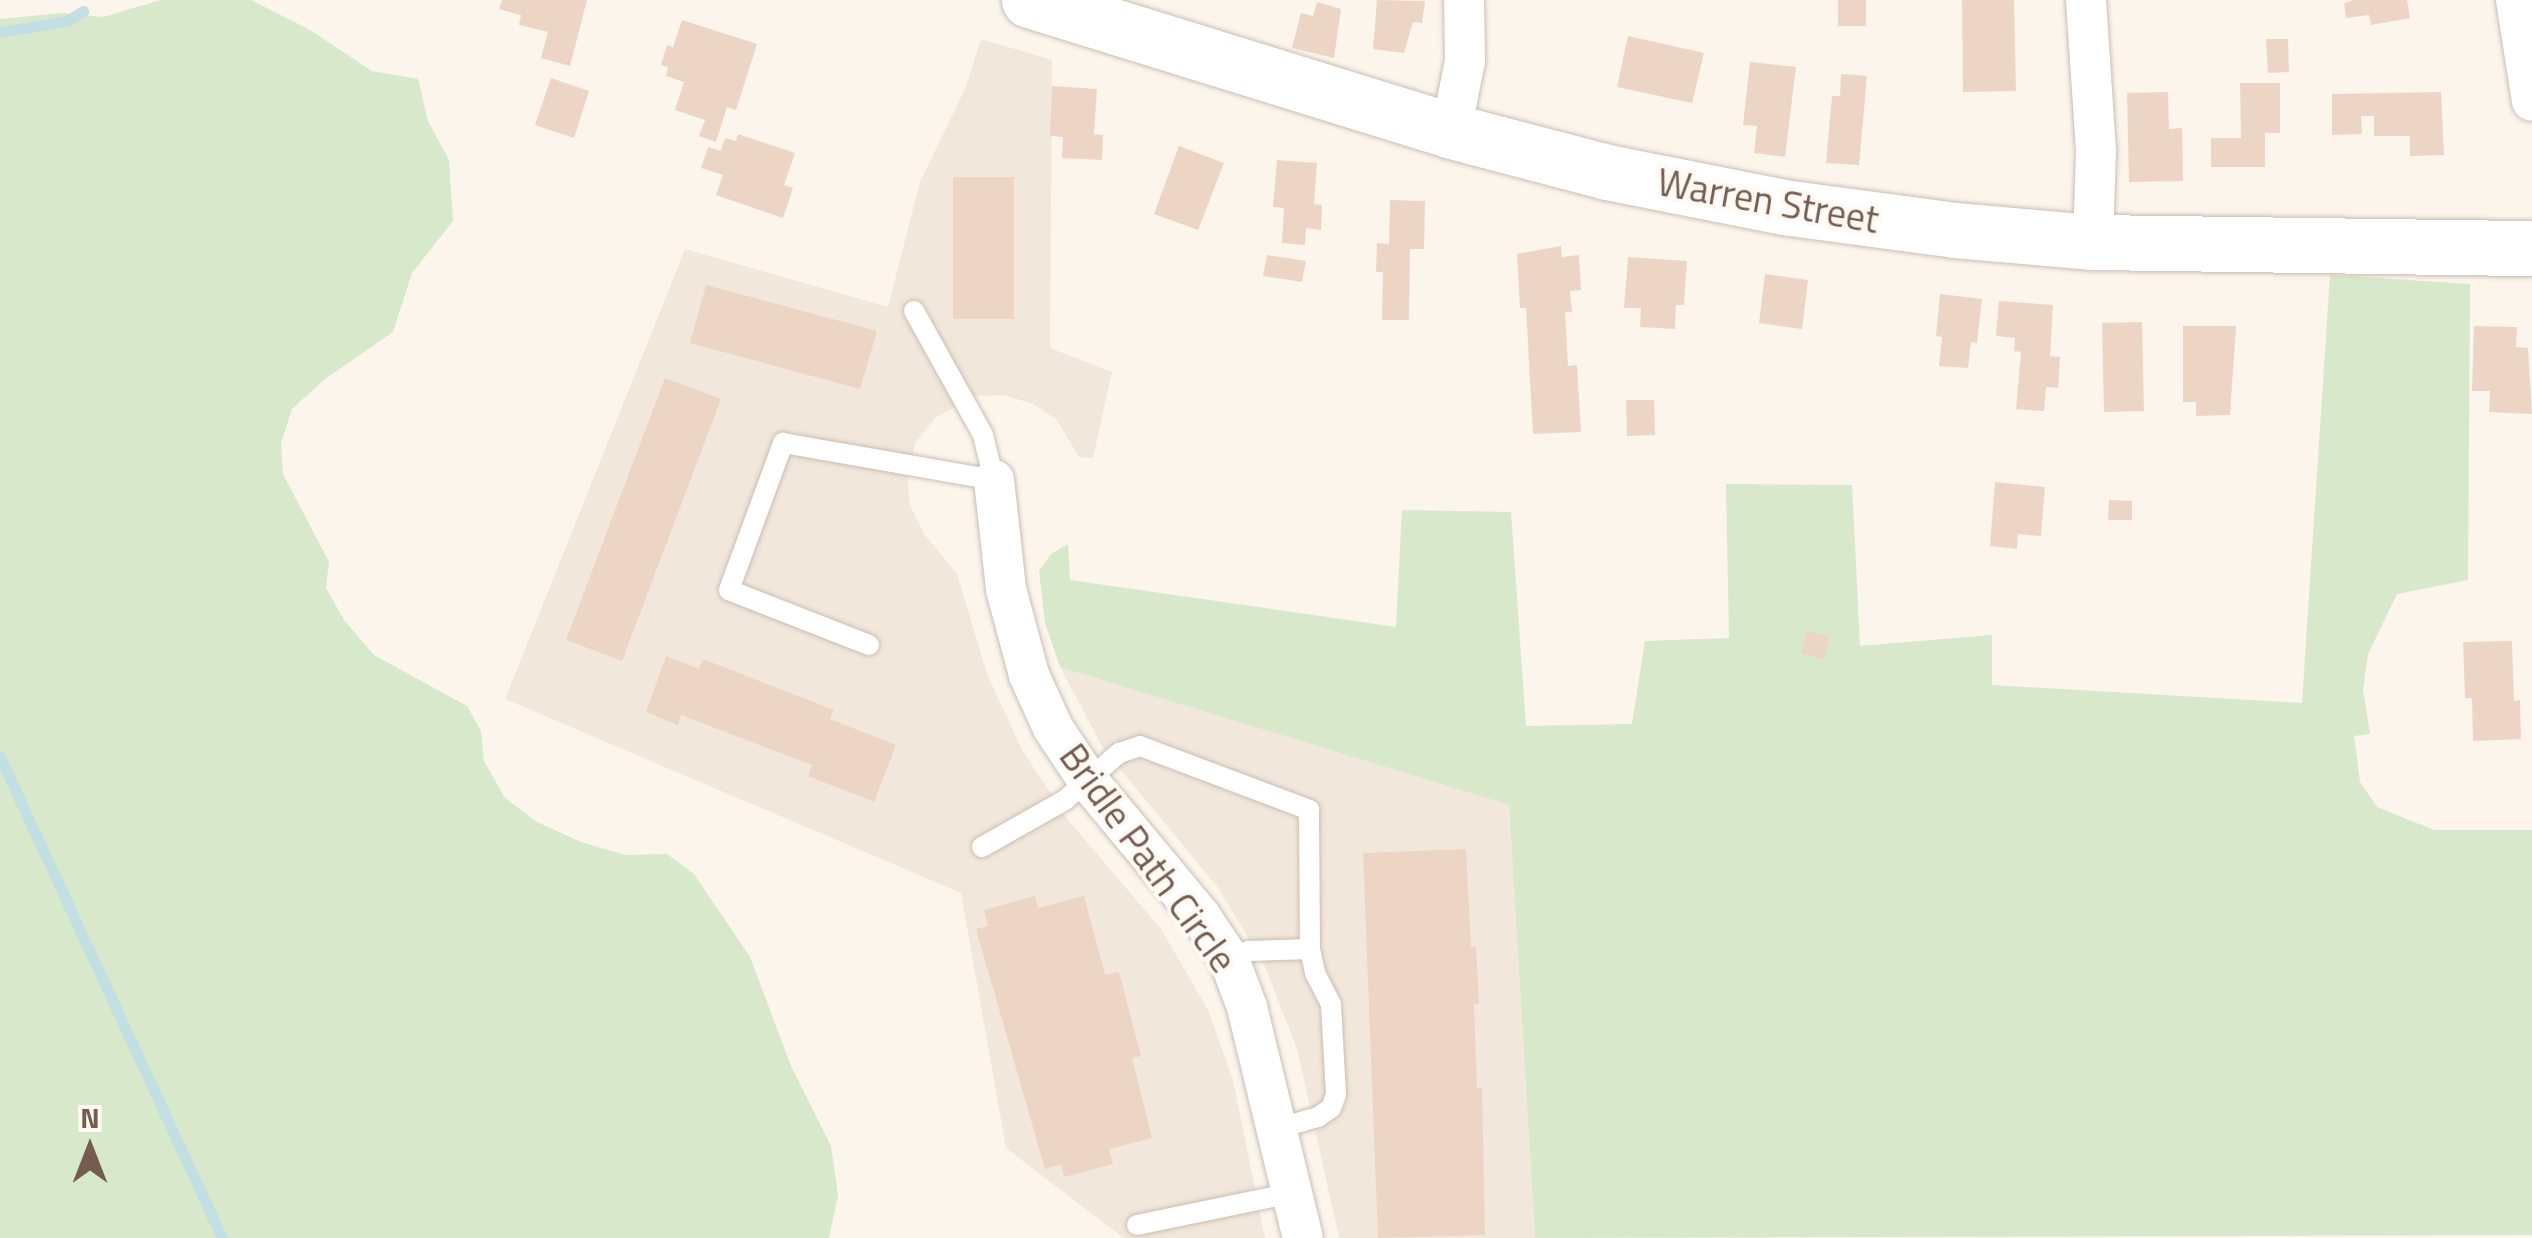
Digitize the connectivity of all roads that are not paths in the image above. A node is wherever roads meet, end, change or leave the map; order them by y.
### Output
1 (1029, 0) edge
2 (1464, 0) edge
3 (2086, 0) edge
4 (2516, 0) edge
5 (2532, 101) edge
6 (1451, 131) junction
7 (2094, 242) junction
8 (2532, 248) edge
9 (914, 311) dead end
10 (994, 480) junction
11 (870, 645) dead end
12 (1088, 782) junction
13 (982, 847) dead end
14 (1310, 949) junction
15 (1229, 959) junction
16 (1276, 1129) junction
17 (1292, 1193) junction
18 (1137, 1224) dead end
19 (1303, 1238) edge

1 - 6 main road, Warren Street
2 - 6 street
3 - 7 street
4 - 5 street
6 - 7 main road, Warren Street
7 - 8 main road, Warren Street
9 - 10 lane
10 - 11 lane
10 - 12 street, Bridle Path Circle
12 - 13 lane
12 - 14 lane
12 - 15 street, Bridle Path Circle
14 - 15 lane
14 - 16 lane
15 - 16 street, Bridle Path Circle
16 - 17 street, Bridle Path Circle
17 - 18 lane
17 - 19 street, Bridle Path Circle

